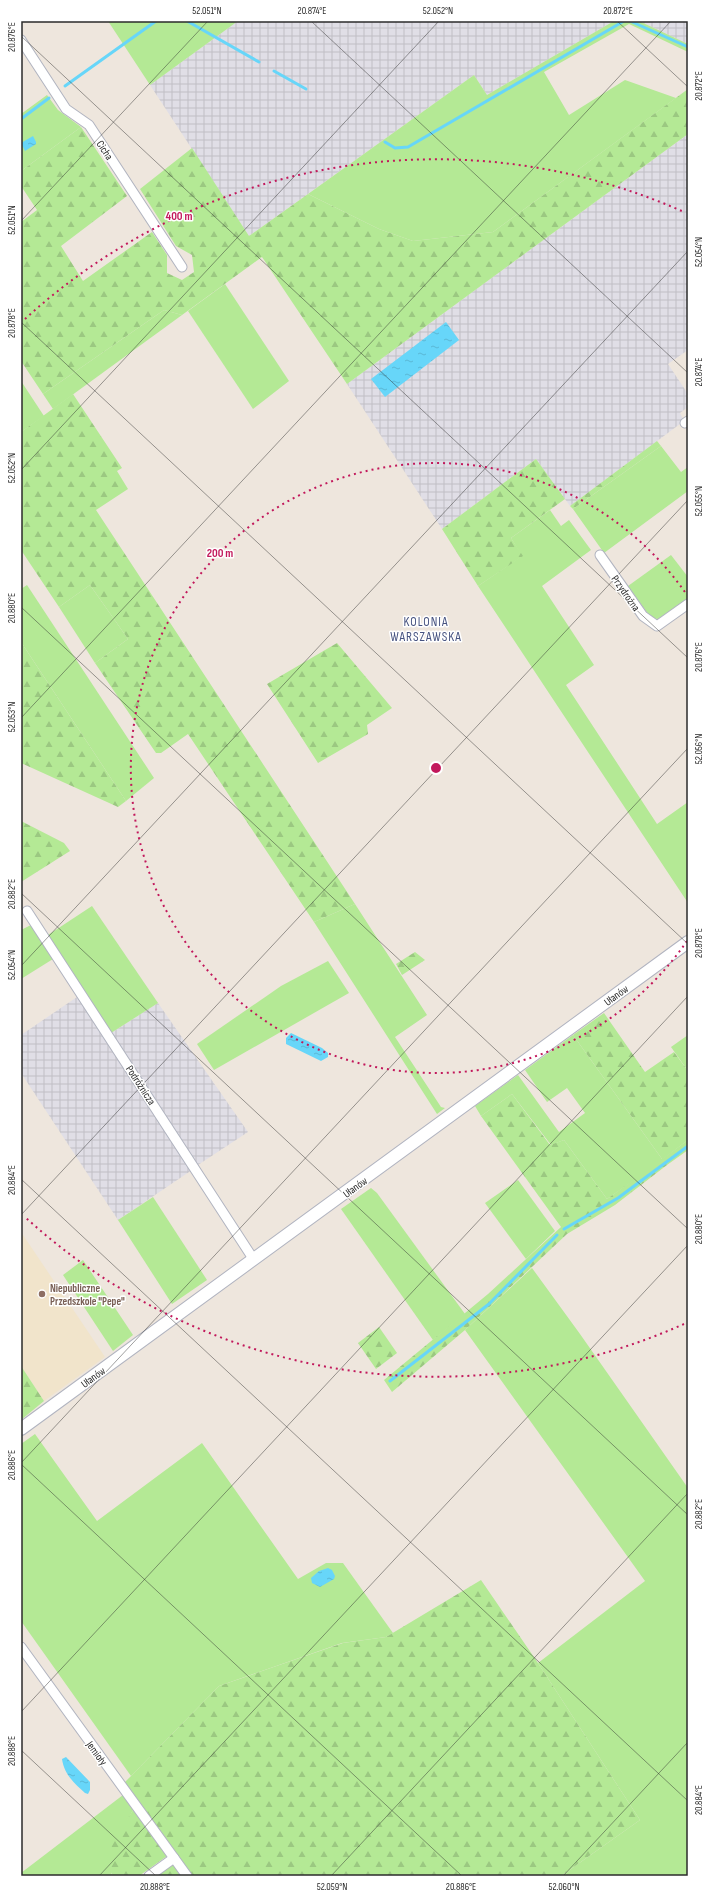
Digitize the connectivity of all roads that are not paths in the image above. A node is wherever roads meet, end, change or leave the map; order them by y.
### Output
1 (21, 40) edge
2 (182, 267) dead end
3 (600, 555) dead end
4 (688, 604) edge
5 (27, 911) dead end
6 (688, 942) edge
7 (254, 1260) junction
8 (21, 1429) edge
9 (21, 1647) edge
10 (174, 1858) junction
11 (149, 1876) edge
12 (187, 1876) edge

1 - 2 street, Cicha
3 - 4 street, Przydrożna
5 - 7 street, Podróżnicza
6 - 7 street, Ułanów
7 - 8 street, Ułanów
9 - 10 street, Jemioły
10 - 11 street
10 - 12 street, Jemioły

